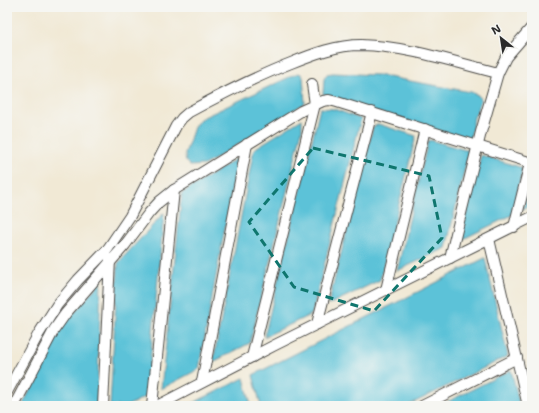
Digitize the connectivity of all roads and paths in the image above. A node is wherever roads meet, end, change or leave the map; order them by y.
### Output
1 (532, 27) edge
2 (498, 73) junction
3 (312, 84) dead end
4 (315, 104) junction
5 (372, 112) junction
6 (425, 129) junction
7 (247, 144) junction
8 (478, 146) junction
9 (531, 163) edge
10 (174, 190) junction
11 (532, 217) edge
12 (514, 227) junction
13 (489, 239) junction
14 (107, 250) junction
15 (450, 258) junction
16 (111, 261) junction
17 (386, 290) junction
18 (317, 324) junction
19 (252, 357) junction
20 (517, 358) junction
21 (202, 382) junction
22 (7, 392) edge
23 (14, 406) edge
24 (103, 406) edge
25 (152, 406) edge
26 (157, 406) edge
27 (422, 406) edge
28 (528, 406) edge

1 - 2 lane
2 - 8 lane
2 - 14 lane
3 - 4 lane
4 - 5 lane
4 - 7 lane
4 - 19 lane
5 - 6 lane
5 - 18 lane
6 - 8 lane
6 - 17 lane
7 - 10 lane
7 - 21 lane
8 - 9 lane
8 - 15 lane
9 - 12 lane
10 - 16 lane
10 - 25 lane
11 - 12 lane
12 - 13 lane
13 - 15 lane
13 - 20 lane
14 - 16 lane
14 - 22 lane
15 - 17 lane
16 - 23 lane
16 - 24 lane
17 - 18 lane
18 - 19 lane
19 - 21 lane
20 - 27 lane
20 - 28 lane
21 - 26 lane

